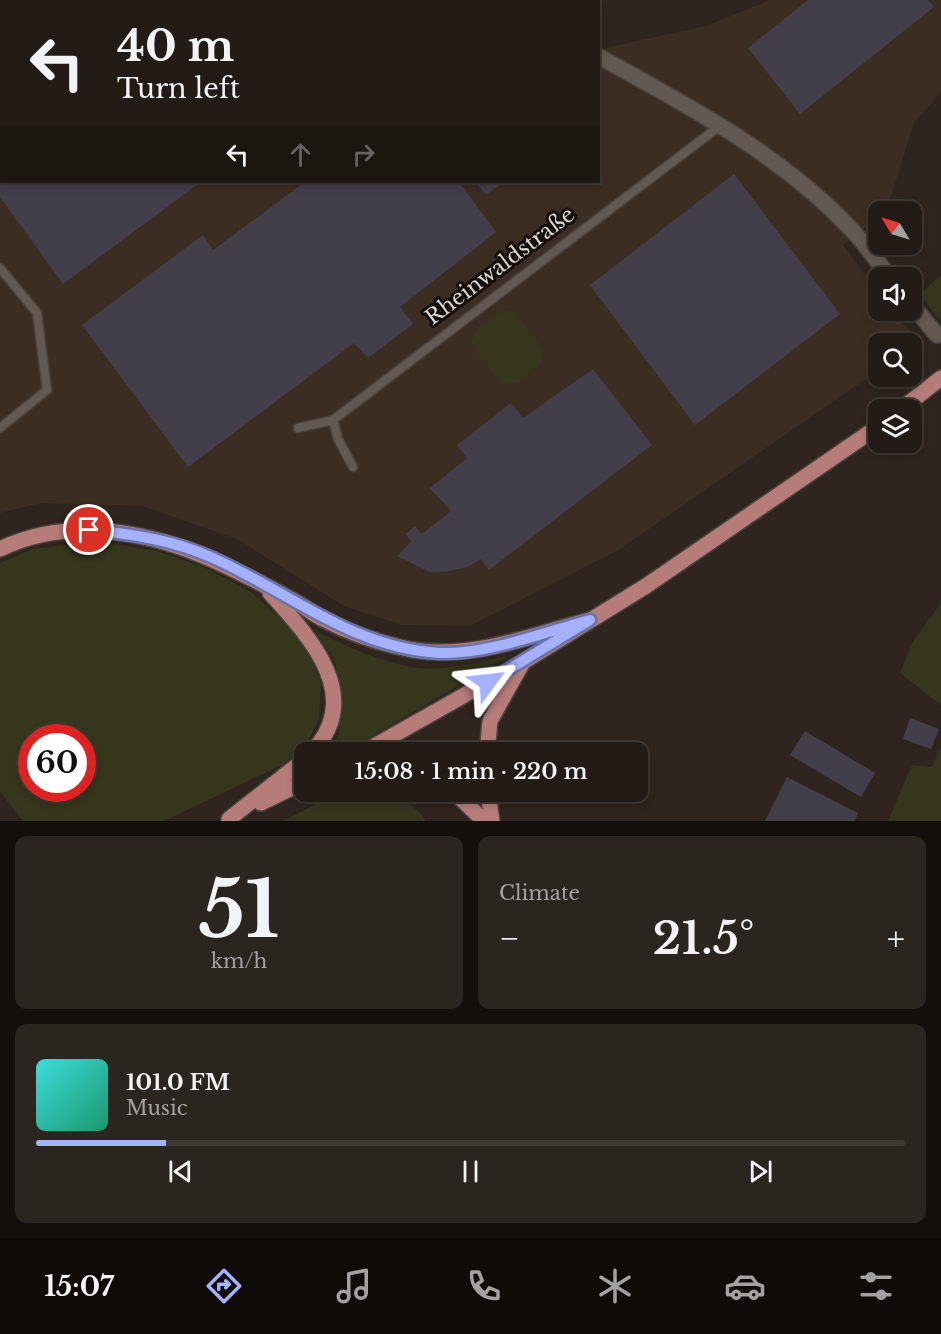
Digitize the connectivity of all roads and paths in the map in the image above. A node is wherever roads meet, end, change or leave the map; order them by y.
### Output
1 (600, 57) edge
2 (721, 124) junction
3 (881, 267) edge
4 (0, 268) edge
5 (922, 318) edge
6 (938, 335) dead end
7 (941, 378) edge
8 (914, 399) edge
9 (333, 420) junction
10 (0, 428) edge
11 (298, 428) dead end
12 (868, 434) edge
13 (353, 467) dead end
14 (0, 549) edge
15 (264, 586) junction
16 (590, 620) junction
17 (523, 662) junction
18 (319, 742) edge
19 (381, 742) edge
20 (488, 742) edge
21 (294, 767) edge
22 (294, 788) edge
23 (464, 802) edge
24 (489, 802) edge
25 (227, 820) edge
26 (484, 821) edge
27 (492, 821) edge

1 - 2 street
2 - 3 street
2 - 9 lane, Rheinwaldstraße
4 - 10 lane
5 - 6 street
7 - 8 main road
9 - 11 lane
9 - 13 lane
12 - 16 main road
14 - 15 main road
15 - 16 main road
15 - 18 main road
16 - 17 main road
17 - 19 main road
17 - 20 main road
21 - 25 main road
22 - 25 main road
23 - 26 main road
24 - 27 main road

